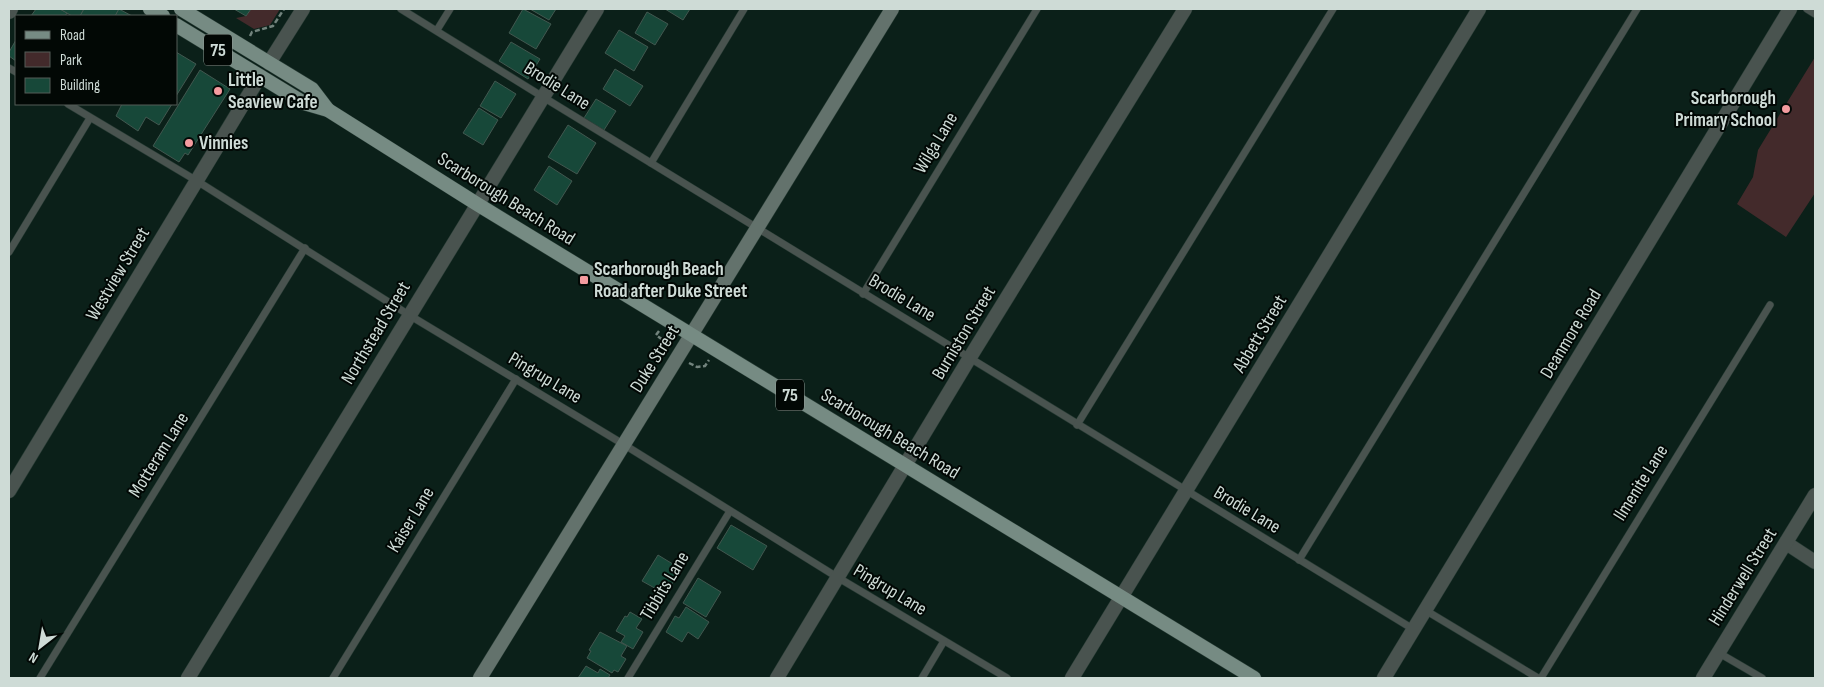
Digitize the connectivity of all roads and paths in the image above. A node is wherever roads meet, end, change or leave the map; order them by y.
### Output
1 (11, 9) edge
2 (150, 9) edge
3 (181, 9) edge
4 (284, 9) edge
5 (303, 9) edge
6 (401, 9) edge
7 (450, 9) edge
8 (597, 9) edge
9 (744, 9) edge
10 (892, 9) edge
11 (1037, 9) edge
12 (1185, 9) edge
13 (1333, 9) edge
14 (1479, 9) edge
15 (1637, 9) edge
16 (1790, 9) edge
17 (1807, 9) edge
18 (9, 12) edge
19 (1815, 14) edge
20 (161, 15) edge
21 (178, 26) edge
22 (437, 30) junction
23 (248, 40) dead end
24 (269, 62) junction
25 (260, 76) junction
26 (543, 98) junction
27 (70, 105) edge
28 (328, 110) junction
29 (90, 118) junction
30 (652, 163) junction
31 (197, 181) junction
32 (477, 204) junction
33 (757, 229) junction
34 (305, 248) junction
35 (9, 252) edge
36 (863, 294) junction
37 (1770, 305) dead end
38 (409, 315) junction
39 (692, 335) junction
40 (970, 359) junction
41 (516, 379) junction
42 (1077, 425) junction
43 (624, 444) junction
44 (905, 465) junction
45 (9, 491) edge
46 (1186, 492) junction
47 (1815, 495) edge
48 (730, 511) junction
49 (1786, 543) junction
50 (1299, 560) junction
51 (1815, 562) edge
52 (838, 577) junction
53 (1121, 598) junction
54 (1425, 610) junction
55 (1413, 629) junction
56 (944, 641) junction
57 (1718, 652) junction
58 (40, 678) edge
59 (188, 678) edge
60 (333, 678) edge
61 (480, 678) edge
62 (628, 678) edge
63 (776, 678) edge
64 (922, 678) edge
65 (1007, 678) edge
66 (1072, 678) edge
67 (1254, 678) edge
68 (1384, 678) edge
69 (1539, 678) edge
70 (1703, 678) edge
71 (1762, 678) edge

1 - 18 street
2 - 20 main road
3 - 24 main road, Scarborough Beach Road / 75
4 - 23 path
5 - 24 street
6 - 22 lane, Brodie Lane
7 - 22 lane
8 - 26 street, Northstead Street
9 - 30 lane
10 - 33 main road, Duke Street
11 - 36 lane, Wilga Lane
12 - 40 street, Burniston Street
13 - 42 lane
14 - 46 street, Abbett Street
15 - 50 lane
16 - 54 street, Deanmore Road
17 - 19 lane
21 - 25 main road, Scarborough Beach Road / 75
22 - 26 lane, Brodie Lane
24 - 28 main road, Scarborough Beach Road / 75
25 - 28 main road, Scarborough Beach Road / 75
25 - 31 street, Westview Street
26 - 30 lane, Brodie Lane
26 - 32 street, Northstead Street
27 - 29 lane, Pingrup Lane
28 - 32 main road, Scarborough Beach Road / 75
29 - 31 lane, Pingrup Lane
29 - 35 lane
30 - 33 lane, Brodie Lane
31 - 34 lane, Pingrup Lane
31 - 45 street, Westview Street
32 - 38 street, Northstead Street
32 - 39 main road, Scarborough Beach Road / 75
33 - 36 lane, Brodie Lane
33 - 39 main road, Duke Street
34 - 38 lane, Pingrup Lane
34 - 58 lane, Motteram Lane
36 - 40 lane, Brodie Lane
37 - 69 lane, Ilmenite Lane
38 - 41 lane, Pingrup Lane
38 - 59 street, Northstead Street
39 - 43 main road, Duke Street
39 - 44 main road, Scarborough Beach Road / 75
40 - 42 lane, Brodie Lane
40 - 44 street, Burniston Street
41 - 43 lane, Pingrup Lane
41 - 60 lane, Kaiser Lane
42 - 46 lane, Brodie Lane
43 - 48 lane, Pingrup Lane
43 - 61 main road, Duke Street
44 - 52 street, Burniston Street
44 - 53 main road, Scarborough Beach Road / 75
46 - 50 lane, Brodie Lane
46 - 53 street, Abbett Street
47 - 49 street, Hinderwell Street
48 - 52 lane, Pingrup Lane
48 - 62 lane, Tibbits Lane
49 - 51 street
49 - 57 street, Hinderwell Street
50 - 55 lane, Brodie Lane
52 - 56 lane, Pingrup Lane
52 - 63 street, Burniston Street
53 - 66 street, Abbett Street
53 - 67 main road, Scarborough Beach Road / 75
54 - 55 street, Deanmore Road
54 - 69 lane
55 - 68 street, Deanmore Road
56 - 64 lane
56 - 65 lane, Pingrup Lane
57 - 70 street, Hinderwell Street
57 - 71 lane

